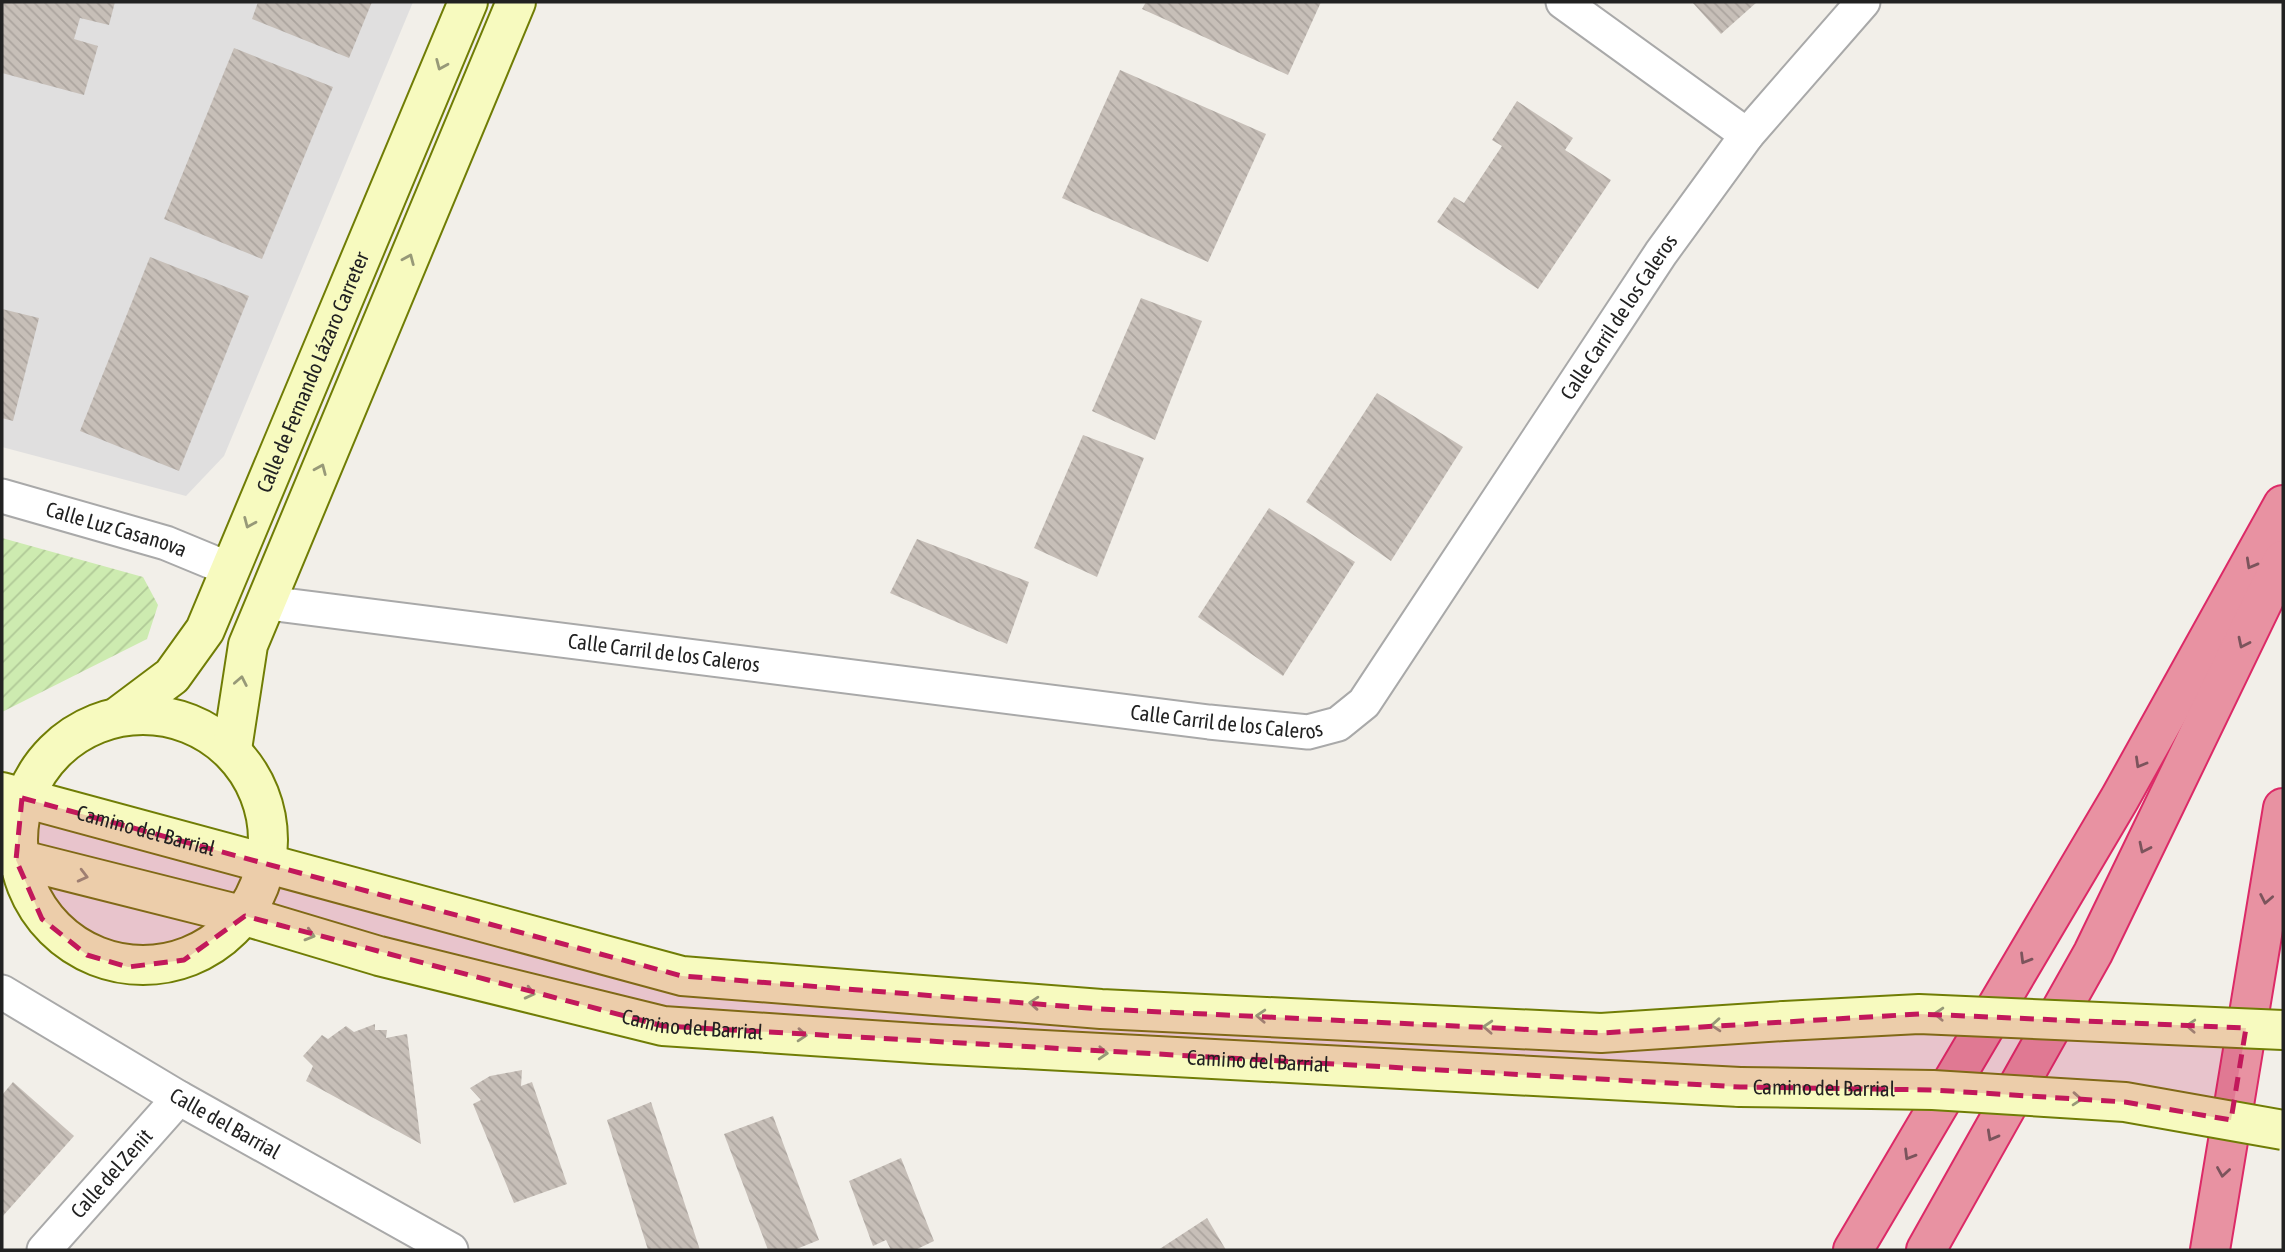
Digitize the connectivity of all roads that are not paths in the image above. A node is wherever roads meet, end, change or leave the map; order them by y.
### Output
1 (468, 2) edge
2 (516, 2) edge
3 (1563, 2) edge
4 (1863, 2) edge
5 (1747, 135) junction
6 (2, 496) edge
7 (2283, 505) edge
8 (2283, 560) edge
9 (229, 569) junction
10 (268, 603) junction
11 (120, 715) junction
12 (232, 749) junction
13 (12, 795) edge
14 (2283, 808) edge
15 (9, 857) edge
16 (268, 864) junction
17 (245, 916) junction
18 (2, 992) edge
19 (2283, 1030) edge
20 (179, 1098) junction
21 (2283, 1130) edge
22 (44, 1250) edge
23 (450, 1250) edge
24 (1853, 1250) edge
25 (1926, 1250) edge
26 (2210, 1250) edge

1 -> 9 main road, Calle de Fernando Lázaro Carreter
10 -> 2 main road
3 - 5 street
4 - 5 street, Calle Carril de los Caleros
5 - 10 street, Calle Carril de los Caleros
6 - 9 street, Calle Luz Casanova
7 -> 24 highway
8 -> 25 highway
9 - 11 main road, Calle de Fernando Lázaro Carreter
12 -> 10 main road
11 - 12 main road
11 - 13 main road
12 - 16 main road
13 - 15 main road
13 - 16 main road, Camino del Barrial
14 -> 26 highway
15 -> 17 main road, Camino del Barrial
15 - 17 main road
16 - 17 main road
19 -> 16 main road, Camino del Barrial, bridge
17 -> 21 main road, Camino del Barrial, bridge
18 - 20 street, Calle del Barrial
20 - 22 street, Calle del Zenit
20 - 23 street, Calle del Barrial

